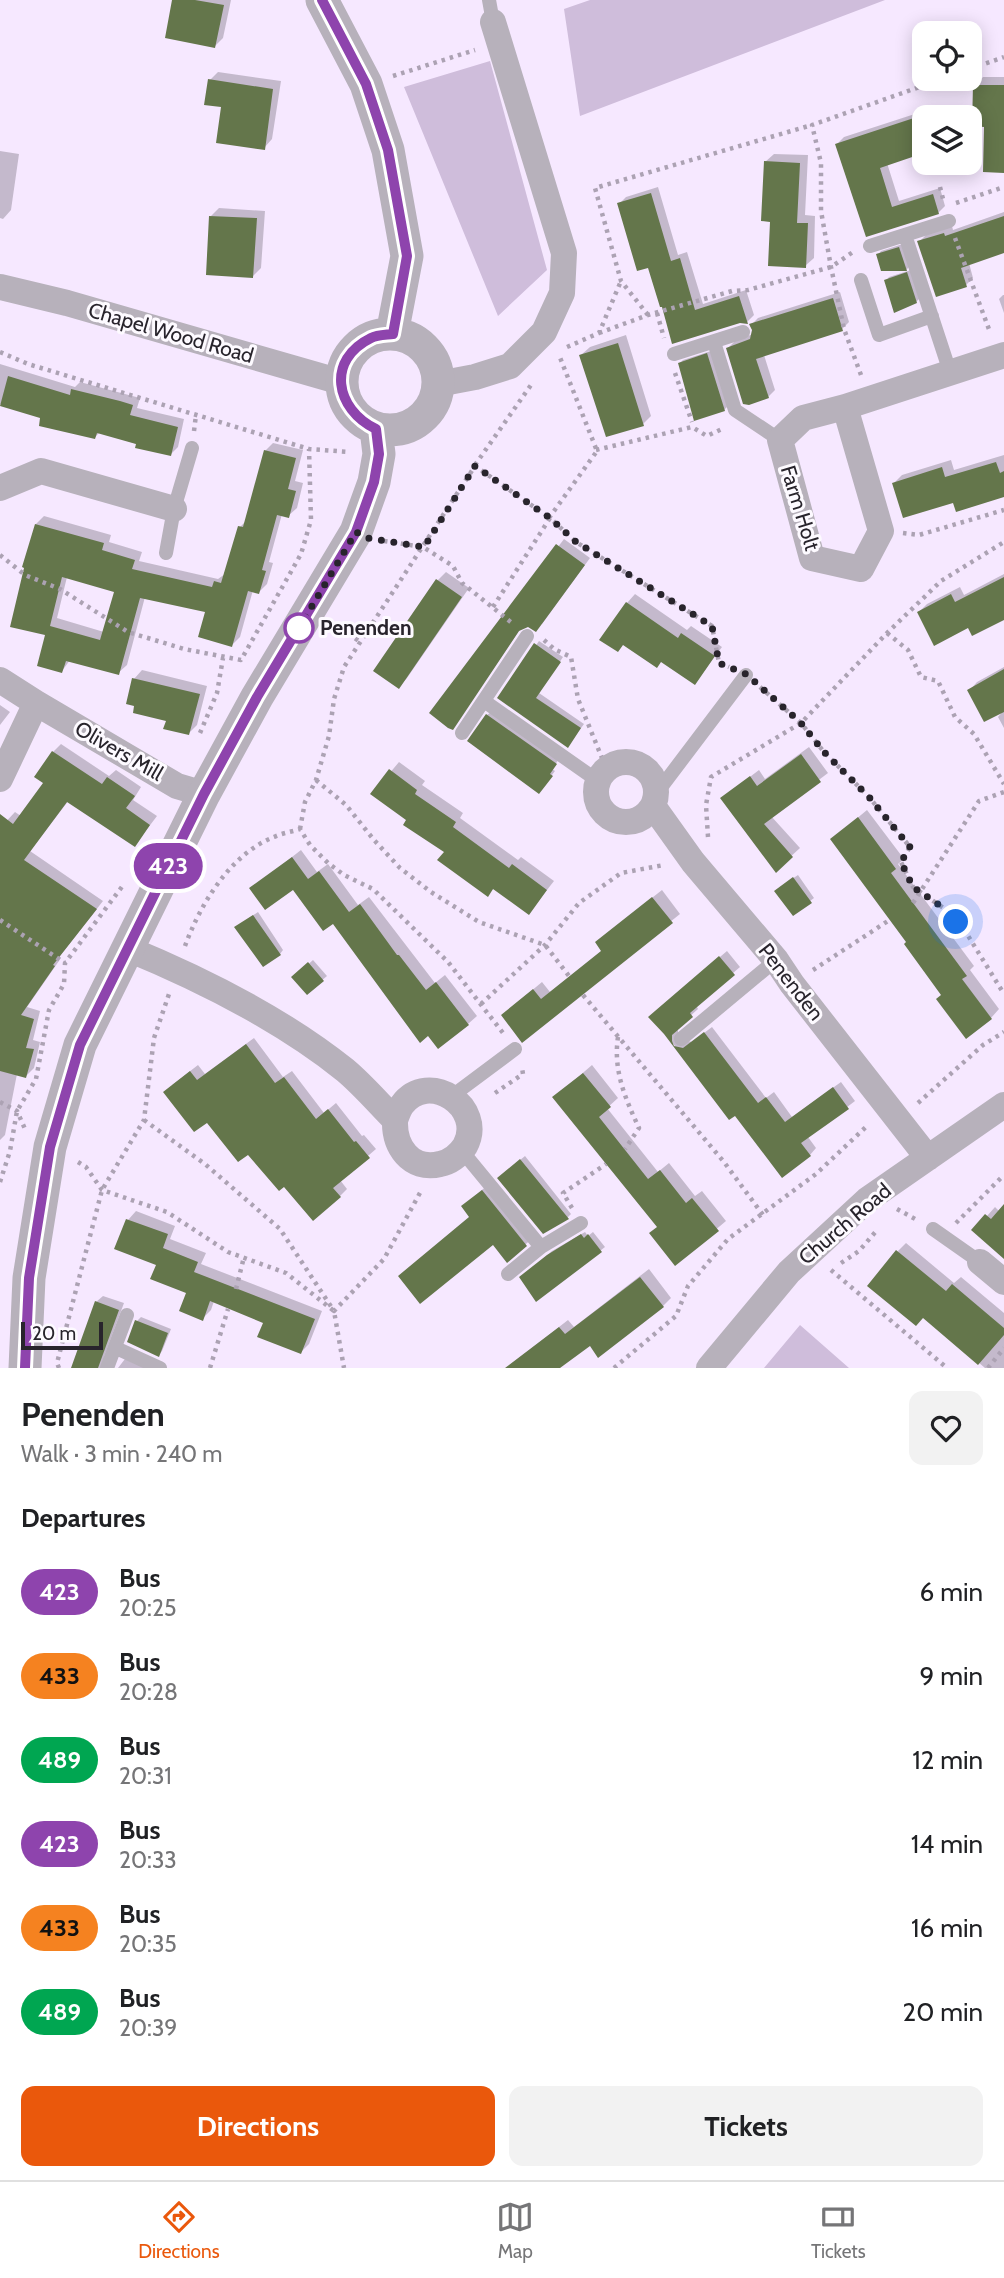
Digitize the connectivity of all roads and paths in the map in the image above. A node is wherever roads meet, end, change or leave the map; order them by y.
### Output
1 (322, 0) edge
2 (494, 21) edge
3 (1004, 57) edge
4 (982, 65) edge
5 (366, 84) junction
6 (912, 90) edge
7 (812, 125) junction
8 (940, 187) dead end
9 (1004, 187) edge
10 (949, 221) joint
11 (905, 235) junction
12 (870, 246) dead end
13 (831, 267) junction
14 (861, 280) dead end
15 (621, 281) junction
16 (0, 288) edge
17 (648, 316) junction
18 (932, 316) junction
19 (743, 332) dead end
20 (599, 333) junction
21 (393, 334) junction
22 (714, 342) junction
23 (0, 352) edge
24 (674, 354) dead end
25 (1002, 356) edge
26 (950, 372) junction
27 (537, 377) dead end
28 (341, 382) junction
29 (438, 384) junction
30 (870, 398) junction
31 (845, 407) junction
32 (746, 417) junction
33 (780, 440) junction
34 (378, 441) junction
35 (192, 448) dead end
36 (309, 449) junction
37 (596, 450) junction
38 (475, 465) dead end
39 (0, 488) edge
40 (174, 509) junction
41 (1004, 510) edge
42 (550, 518) junction
43 (881, 531) junction
44 (356, 532) junction
45 (1004, 542) edge
46 (424, 547) junction
47 (166, 553) dead end
48 (0, 555) edge
49 (493, 607) junction
50 (887, 633) junction
51 (527, 636) junction
52 (746, 674) junction
53 (0, 680) edge
54 (484, 701) junction
55 (36, 703) junction
56 (801, 723) junction
57 (462, 733) dead end
58 (602, 775) junction
59 (0, 779) edge
60 (316, 780) junction
61 (1004, 785) edge
62 (1004, 792) edge
63 (204, 794) junction
64 (655, 800) junction
65 (300, 829) junction
66 (693, 862) junction
67 (920, 893) junction
68 (913, 904) dead end
69 (891, 919) dead end
70 (0, 920) edge
71 (545, 945) junction
72 (126, 948) junction
73 (776, 960) junction
74 (65, 963) dead end
75 (177, 969) junction
76 (569, 976) dead end
77 (792, 984) junction
78 (1004, 994) edge
79 (583, 995) dead end
80 (481, 1004) junction
81 (1004, 1032) edge
82 (618, 1036) junction
83 (681, 1039) dead end
84 (515, 1049) junction
85 (0, 1102) edge
86 (1004, 1105) edge
87 (460, 1106) junction
88 (894, 1113) junction
89 (144, 1120) junction
90 (395, 1120) junction
91 (50, 1147) junction
92 (625, 1149) dead end
93 (462, 1151) junction
94 (928, 1158) junction
95 (606, 1164) dead end
96 (435, 1166) junction
97 (1004, 1175) edge
98 (103, 1189) junction
99 (762, 1215) junction
100 (581, 1223) joint
101 (938, 1232) joint
102 (541, 1247) junction
103 (244, 1257) junction
104 (980, 1262) joint
105 (831, 1270) dead end
106 (508, 1274) dead end
107 (1004, 1282) edge
108 (236, 1289) dead end
109 (229, 1309) dead end
110 (334, 1311) junction
111 (127, 1315) dead end
112 (116, 1348) junction
113 (1004, 1348) edge
114 (25, 1368) edge
115 (59, 1368) edge
116 (107, 1368) edge
117 (160, 1368) edge
118 (210, 1368) edge
119 (344, 1368) edge
120 (614, 1368) edge
121 (709, 1368) edge
122 (947, 1368) edge
123 (988, 1368) edge

1 - 5 street
2 - 5 path
2 - 29 street
3 - 4 path
5 - 21 street
6 - 7 path
7 - 13 path
7 - 15 path
8 - 9 path
10 - 11 lane
10 - 25 path
11 - 12 lane
11 - 18 lane
13 - 17 path
13 - 30 path
14 - 18 lane
15 - 17 path
15 - 20 path
16 - 28 street, Chapel Wood Road
17 - 20 path
18 - 26 lane
19 - 22 lane
20 - 37 path
21 - 28 street
21 - 29 street
22 - 24 lane
22 - 32 lane
23 - 36 path
25 - 26 street, Farm Holt
26 - 30 street, Farm Holt
27 - 38 path
28 - 34 street
29 - 34 street
30 - 31 street, Farm Holt
31 - 33 street, Farm Holt
31 - 43 street
32 - 33 lane
32 - 37 path
33 - 43 street, Farm Holt
34 - 36 path
34 - 44 street
35 - 40 lane
36 - 48 path
37 - 42 path
39 - 40 street
40 - 47 lane
41 - 43 path
42 - 46 path
42 - 49 path
42 - 52 path
44 - 46 path
44 - 63 street
45 - 50 path
46 - 49 path
46 - 60 path
49 - 51 path
50 - 56 path
50 - 61 path
51 - 54 lane
51 - 58 path
52 - 56 path
52 - 64 lane
53 - 55 street, Olivers Mill
54 - 57 lane
54 - 58 lane
55 - 59 street
55 - 63 street, Olivers Mill
56 - 66 path
56 - 67 path
58 - 64 street, Penenden
58 - 64 street
60 - 65 path
60 - 71 path
62 - 67 path
63 - 72 street
64 - 66 street, Penenden
65 - 75 path
65 - 80 path
66 - 71 path
66 - 73 street, Penenden
67 - 68 path
67 - 78 path
69 - 77 path
70 - 74 path
71 - 76 path
71 - 80 path
72 - 75 street
72 - 91 street
73 - 77 street, Penenden
73 - 83 lane
75 - 89 path
75 - 90 street
77 - 88 street, Penenden
79 - 82 path
80 - 84 path
81 - 88 path
82 - 92 path
82 - 99 path
84 - 87 lane
84 - 87 path
85 - 91 path
86 - 94 street, Church Road
87 - 90 street
87 - 93 street
88 - 94 street, Penenden
88 - 99 path
89 - 98 path
89 - 110 path
90 - 96 street
91 - 98 path
91 - 114 street
93 - 96 street
93 - 102 lane
94 - 121 street, Church Road
95 - 100 path
96 - 110 path
97 - 101 path
98 - 103 path
98 - 115 path
99 - 120 path
100 - 102 lane
101 - 104 lane
102 - 106 lane
103 - 108 path
103 - 110 path
104 - 107 street
105 - 122 path
109 - 118 path
110 - 119 path
111 - 112 lane
112 - 116 lane
112 - 117 lane
113 - 123 path

